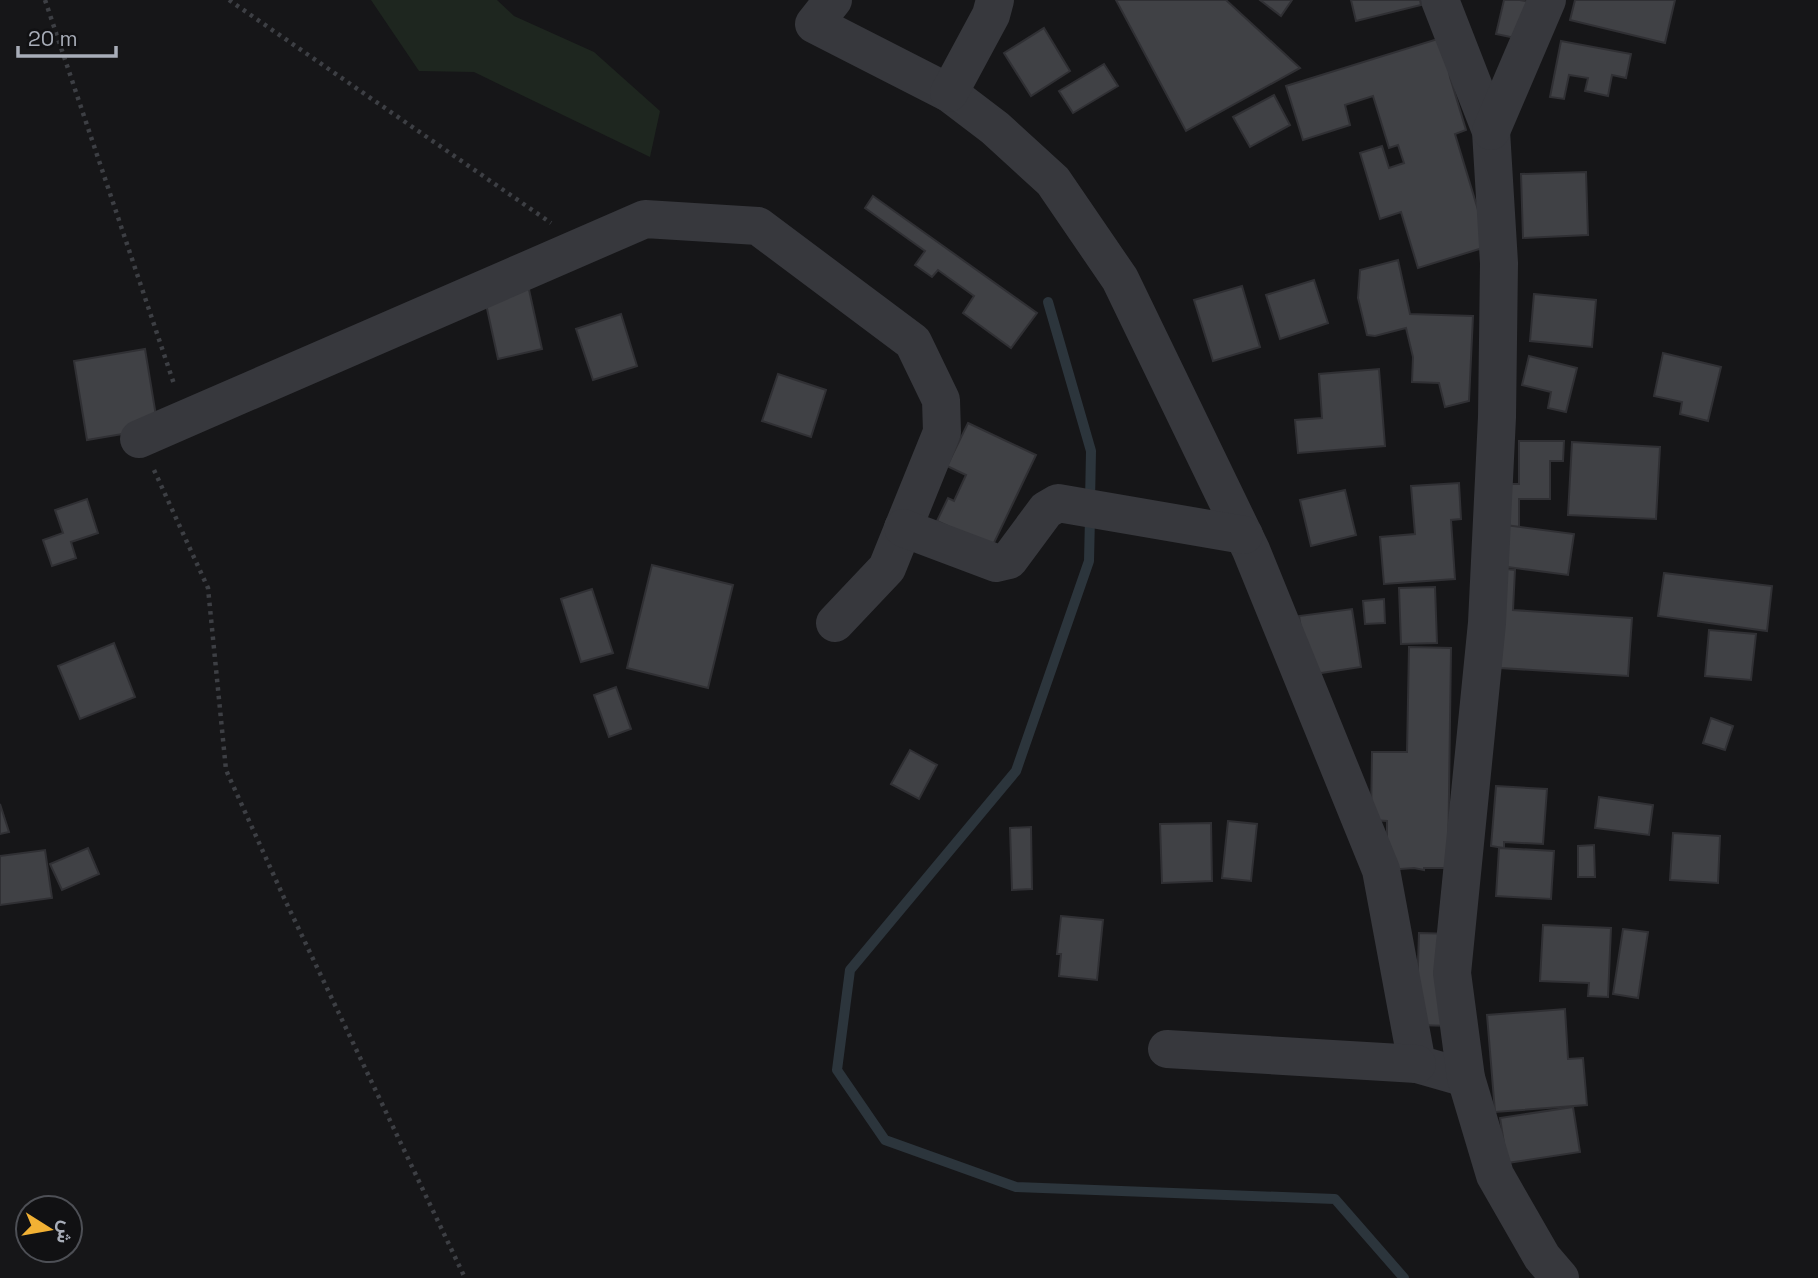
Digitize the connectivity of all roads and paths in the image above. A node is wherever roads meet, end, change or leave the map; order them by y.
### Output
1 (45, 0) edge
2 (229, 0) edge
3 (833, 0) edge
4 (995, 0) edge
5 (1440, 0) edge
6 (1547, 0) edge
7 (949, 93) junction
8 (1490, 131) junction
9 (584, 245) junction
10 (186, 418) junction
11 (139, 439) joint
12 (903, 528) junction
13 (1244, 535) junction
14 (835, 623) dead end
15 (1167, 1049) dead end
16 (1417, 1064) junction
17 (1466, 1077) junction
18 (465, 1278) edge
19 (1560, 1278) edge

1 - 10 path
2 - 9 path
3 - 7 street
4 - 7 street
5 - 8 street
6 - 8 street
7 - 13 street
8 - 17 street
9 - 10 street
9 - 12 street
10 - 11 street
11 - 18 path
12 - 13 street
12 - 14 street
13 - 16 street
15 - 16 street
16 - 17 street
17 - 19 street

